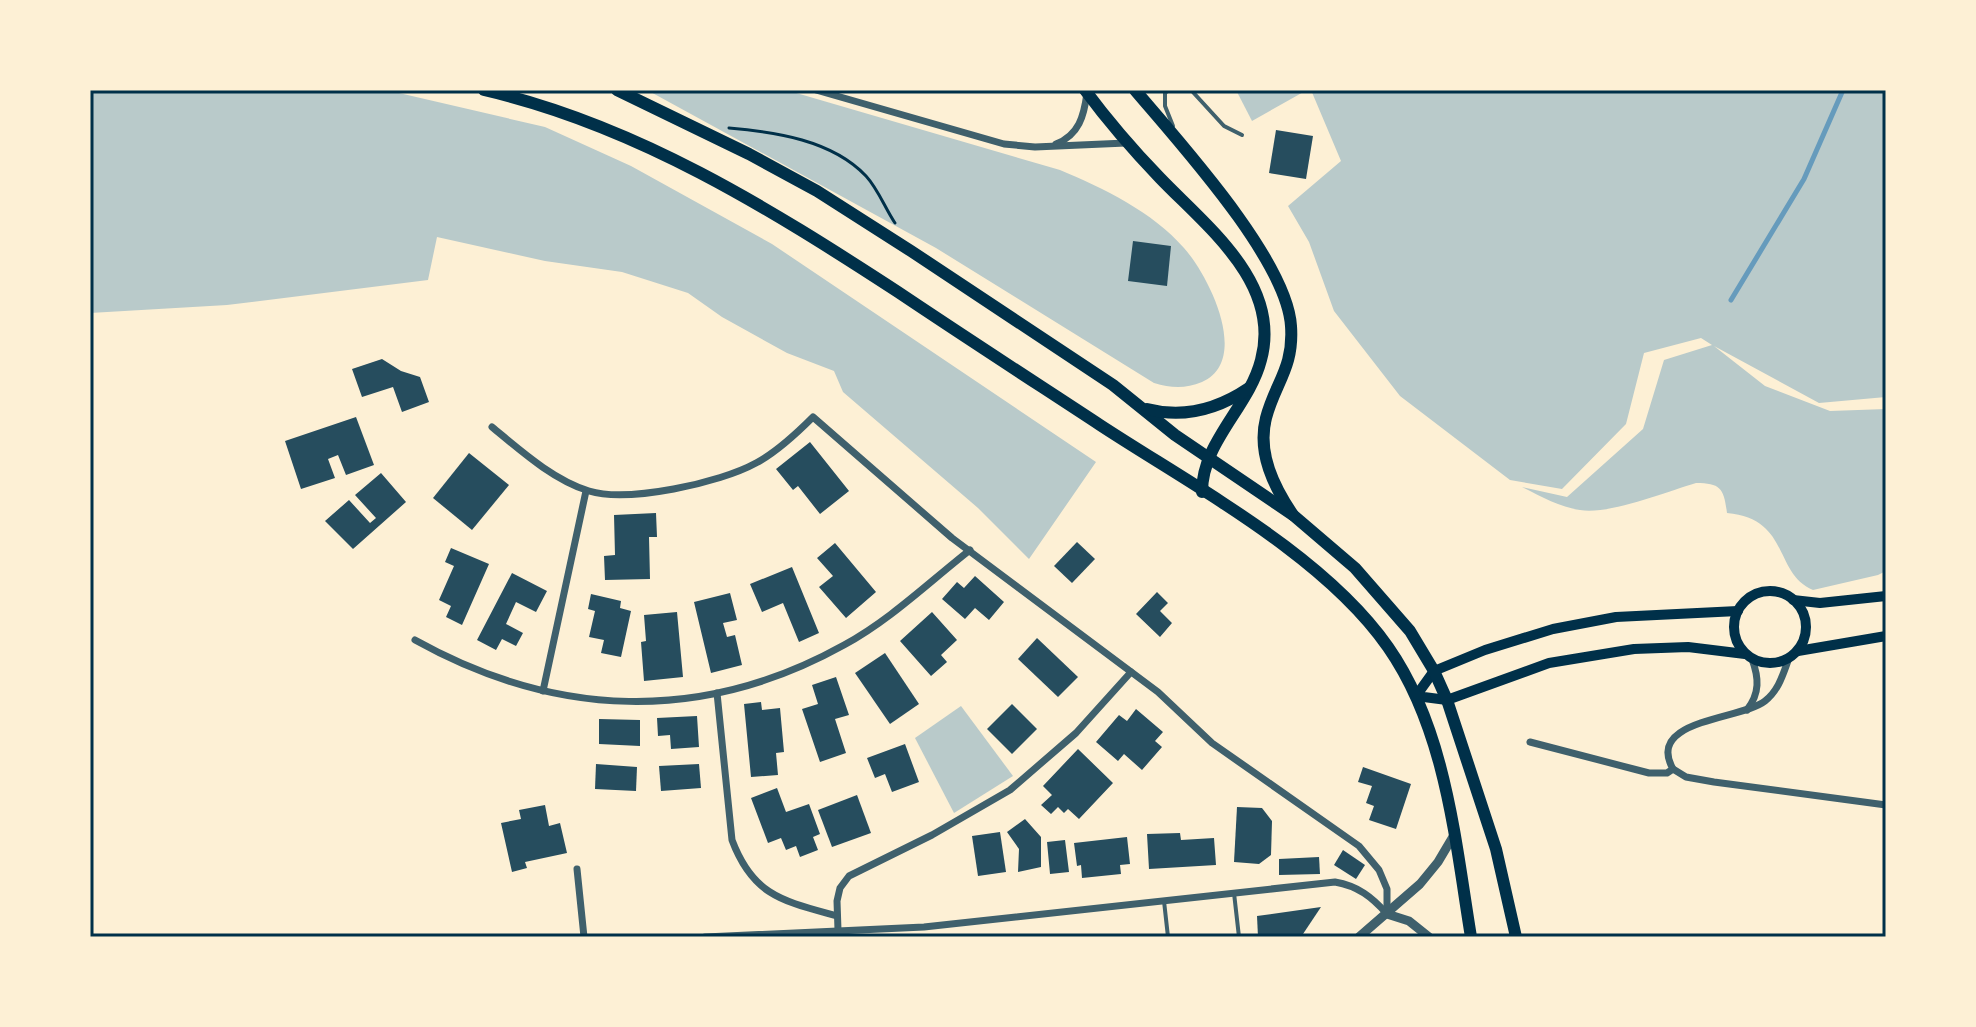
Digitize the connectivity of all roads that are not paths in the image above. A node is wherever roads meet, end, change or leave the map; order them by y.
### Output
1 (484, 90) edge
2 (617, 90) edge
3 (816, 90) edge
4 (1135, 90) edge
5 (1169, 90) edge
6 (1191, 90) edge
7 (1086, 91) edge
8 (1242, 135) dead end
9 (1127, 143) junction
10 (1050, 146) junction
11 (1183, 146) junction
12 (1249, 388) junction
13 (1142, 408) junction
14 (492, 427) dead end
15 (1208, 459) junction
16 (586, 491) junction
17 (1202, 492) junction
18 (1293, 515) junction
19 (970, 550) junction
20 (1886, 596) edge
21 (1793, 600) junction
22 (1738, 611) junction
23 (1886, 636) edge
24 (415, 640) dead end
25 (1793, 654) junction
26 (1749, 656) junction
27 (1434, 671) junction
28 (1131, 672) junction
29 (543, 691) junction
30 (717, 693) junction
31 (1416, 696) junction
32 (1447, 700) junction
33 (1745, 711) junction
34 (1530, 742) dead end
35 (1673, 769) junction
36 (1886, 805) edge
37 (1454, 835) junction
38 (577, 869) dead end
39 (1234, 893) junction
40 (1164, 901) junction
41 (1387, 914) junction
42 (837, 916) junction
43 (940, 925) junction
44 (838, 930) junction
45 (584, 937) edge
46 (705, 937) edge
47 (940, 937) edge
48 (1168, 937) edge
49 (1239, 937) edge
50 (1359, 937) edge
51 (1429, 937) edge
52 (1471, 937) edge
53 (1516, 937) edge

1 - 17 main road
2 - 13 main road
3 - 10 street
4 - 11 main road
5 - 11 lane
6 - 8 lane
7 - 9 main road
7 - 10 street
9 - 10 street
9 - 12 main road
11 - 18 main road
12 - 13 main road
12 - 15 main road
13 - 15 main road
14 - 16 street
15 - 17 main road
15 - 18 main road
16 - 19 street
16 - 29 street
17 - 31 main road
18 - 27 main road
19 - 28 street
19 - 30 street
20 - 21 main road
21 - 22 main road
21 - 25 main road
22 - 26 main road
22 - 27 main road
23 - 25 main road
24 - 29 street
25 - 26 main road
25 - 33 street
26 - 32 main road
26 - 33 street
27 - 31 main road
27 - 32 main road
28 - 41 street
28 - 42 street
29 - 30 street
30 - 42 street
31 - 32 main road
31 - 37 main road
32 - 53 main road
33 - 35 street
34 - 35 street
35 - 36 street
37 - 41 street
37 - 52 main road
38 - 45 street
39 - 40 street
39 - 41 street
39 - 49 lane
40 - 43 street
40 - 48 lane
41 - 50 street
41 - 51 street
42 - 44 street
43 - 44 street
43 - 47 street
44 - 46 street

